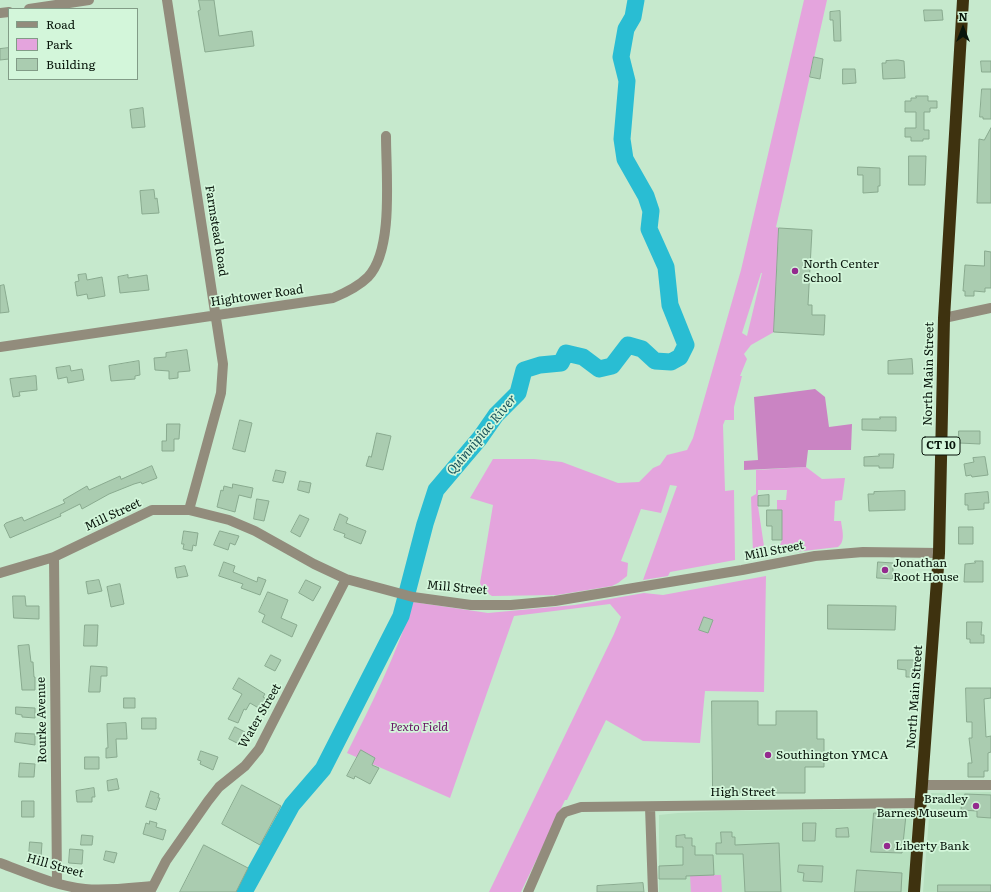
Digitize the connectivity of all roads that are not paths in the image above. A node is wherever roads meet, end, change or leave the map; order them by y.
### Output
1 (89, 0) edge
2 (167, 0) edge
3 (963, 0) edge
4 (36, 8) edge
5 (386, 136) dead end
6 (991, 308) edge
7 (215, 316) junction
8 (944, 318) junction
9 (0, 347) edge
10 (189, 510) junction
11 (939, 553) junction
12 (54, 557) junction
13 (0, 573) edge
14 (346, 579) junction
15 (922, 785) junction
16 (991, 785) edge
17 (922, 802) junction
18 (650, 807) junction
19 (0, 863) edge
20 (57, 883) junction
21 (151, 889) edge
22 (528, 892) edge
23 (653, 892) edge
24 (914, 892) edge

1 - 4 street
2 - 7 street, Farmstead Road
3 - 8 highway, North Main Street / CT 10
5 - 7 street, Hightower Road
6 - 8 street
7 - 9 street, Hightower Road
7 - 10 street, Farmstead Road
8 - 11 highway, North Main Street / CT 10
10 - 12 street, Mill Street
10 - 14 street, Mill Street
11 - 14 street, Mill Street
11 - 15 highway, North Main Street / CT 10
12 - 13 street, Mill Street
12 - 20 street, Rourke Avenue
14 - 21 street, Water Street
15 - 16 street
15 - 17 highway, North Main Street / CT 10
17 - 18 street, High Street
17 - 24 highway, North Main Street / CT 10
18 - 22 street, High Street
18 - 23 street
19 - 20 street, Hill Street
20 - 21 street, Hill Street

